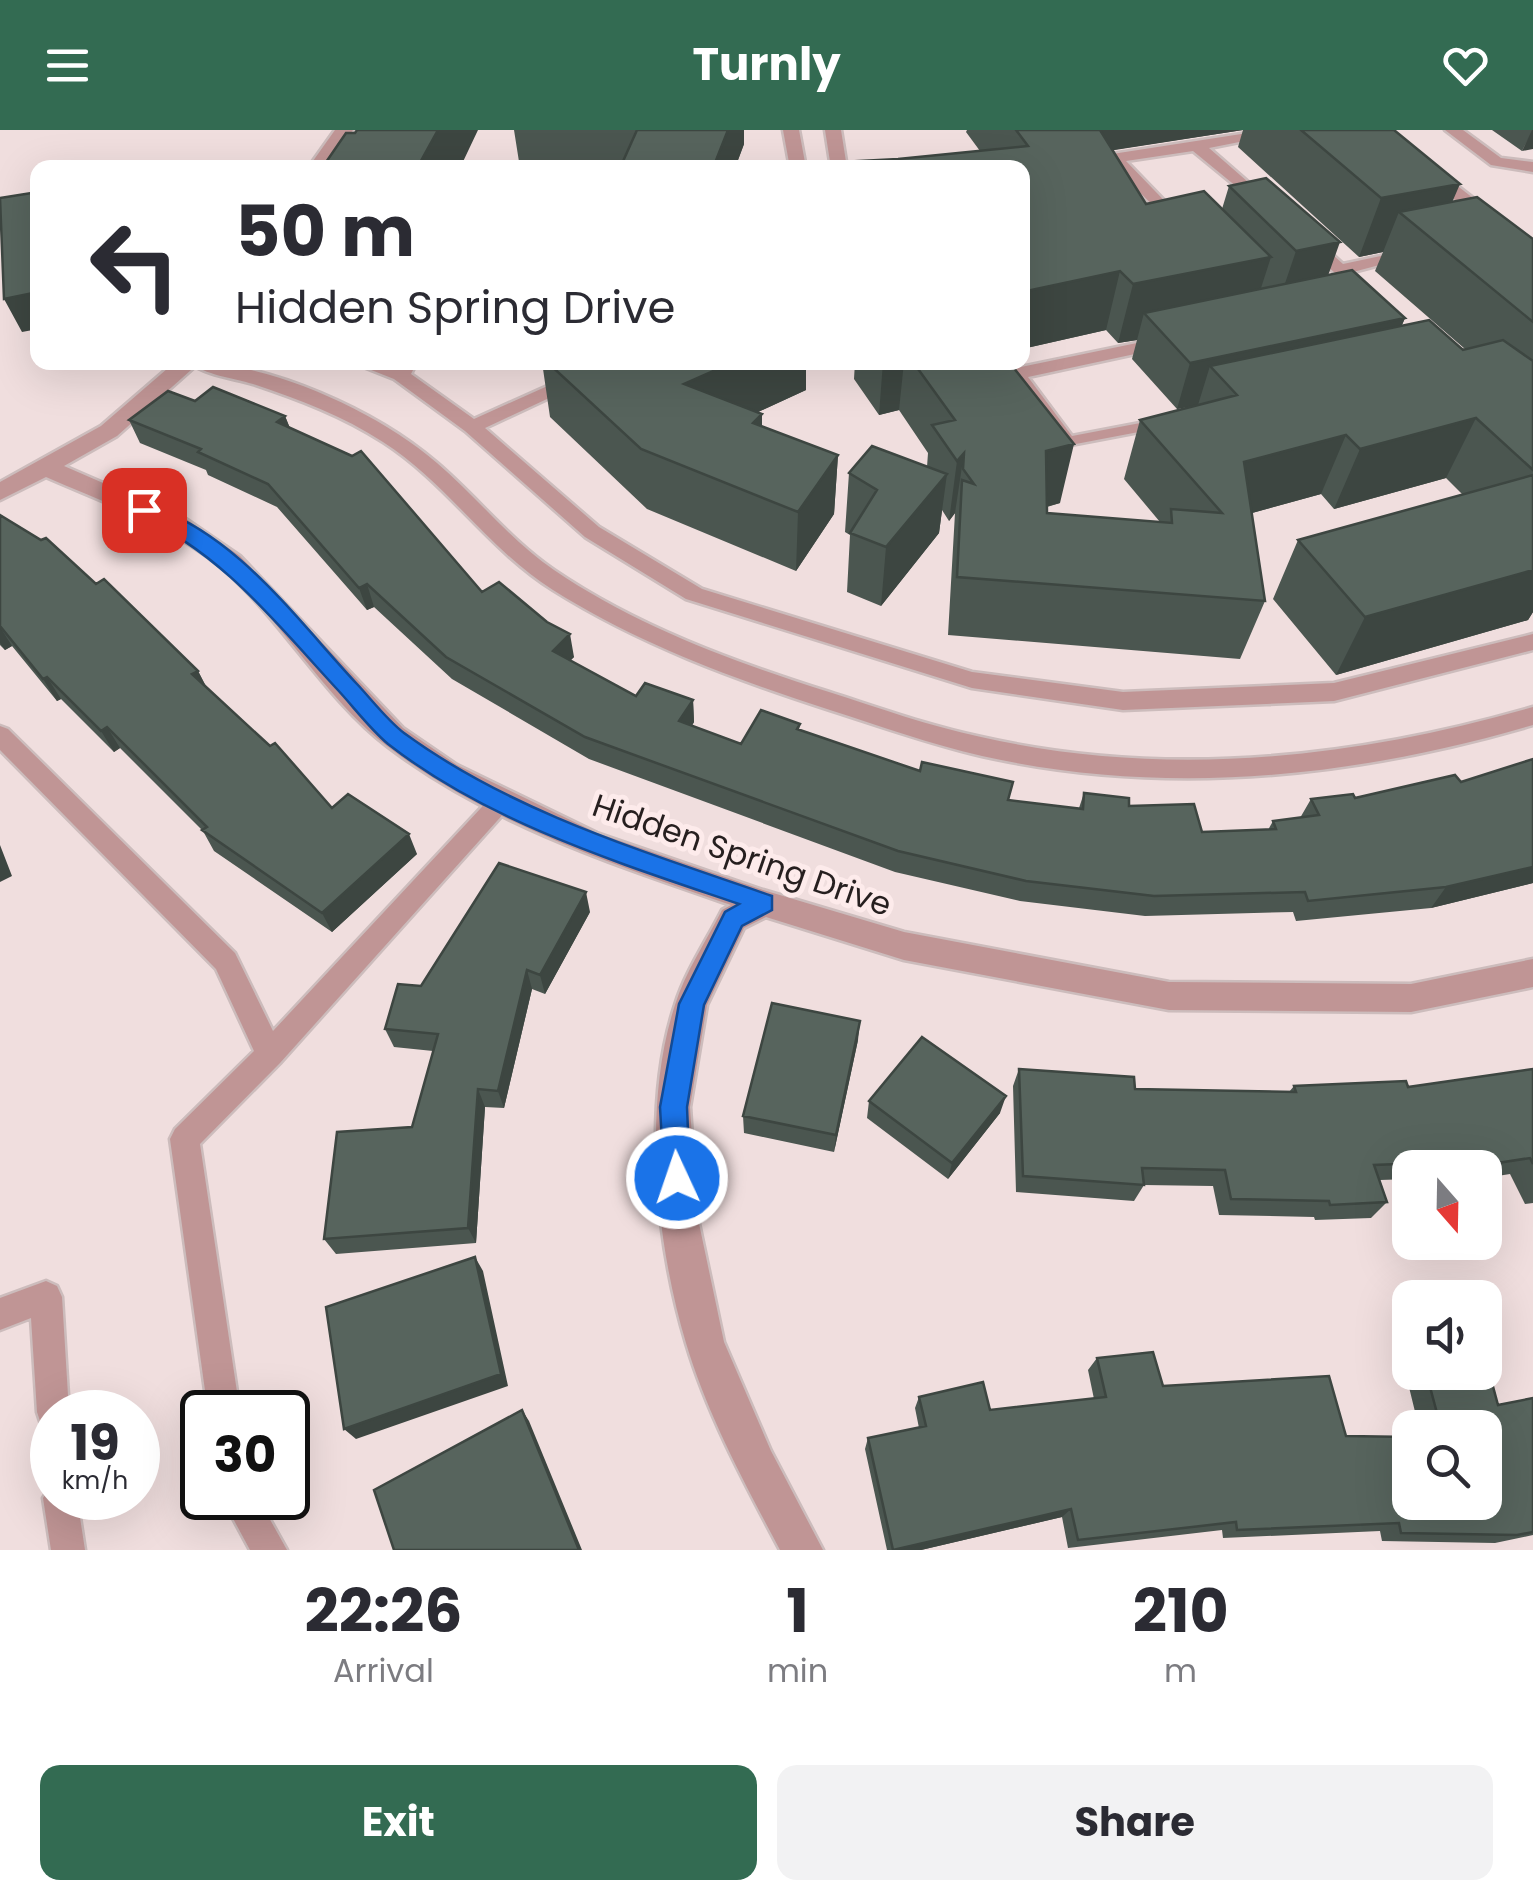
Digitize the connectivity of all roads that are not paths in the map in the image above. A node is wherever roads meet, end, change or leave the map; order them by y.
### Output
1 (344, 130) edge
2 (791, 130) edge
3 (833, 130) edge
4 (1375, 130) edge
5 (1454, 130) edge
6 (1286, 132) edge
7 (1198, 147) junction
8 (323, 160) edge
9 (797, 160) edge
10 (838, 160) edge
11 (1116, 160) junction
12 (1533, 167) edge
13 (1030, 172) edge
14 (1507, 234) junction
15 (1193, 240) edge
16 (1474, 241) edge
17 (1424, 252) edge
18 (1533, 254) edge
19 (1340, 270) junction
20 (1339, 306) edge
21 (1180, 340) edge
22 (180, 370) edge
23 (225, 370) edge
24 (406, 370) edge
25 (599, 370) edge
26 (1198, 414) edge
27 (472, 427) junction
28 (46, 467) junction
29 (0, 492) edge
30 (1533, 642) edge
31 (1533, 716) edge
32 (0, 735) edge
33 (503, 800) junction
34 (764, 903) junction
35 (1533, 973) edge
36 (270, 1054) junction
37 (0, 1314) edge
38 (52, 1390) edge
39 (221, 1390) edge
40 (63, 1520) edge
41 (252, 1520) edge
42 (68, 1550) edge
43 (270, 1550) edge
44 (802, 1550) edge

1 - 8 street
2 - 9 lane
3 - 10 lane
4 - 14 street
5 - 12 lane
6 - 7 lane
7 - 11 lane
7 - 19 lane
11 - 13 lane
11 - 15 lane
14 - 16 lane
14 - 18 street
17 - 19 lane
19 - 20 lane
21 - 26 lane
22 - 28 street
23 - 31 lane
24 - 27 lane
25 - 27 lane
27 - 30 lane
28 - 29 street
28 - 33 street, Hidden Spring Drive
32 - 36 lane
33 - 34 street, Hidden Spring Drive
33 - 36 lane
34 - 35 street, Hidden Spring Drive
34 - 44 street
36 - 39 lane
37 - 38 lane
40 - 42 lane
41 - 43 lane

